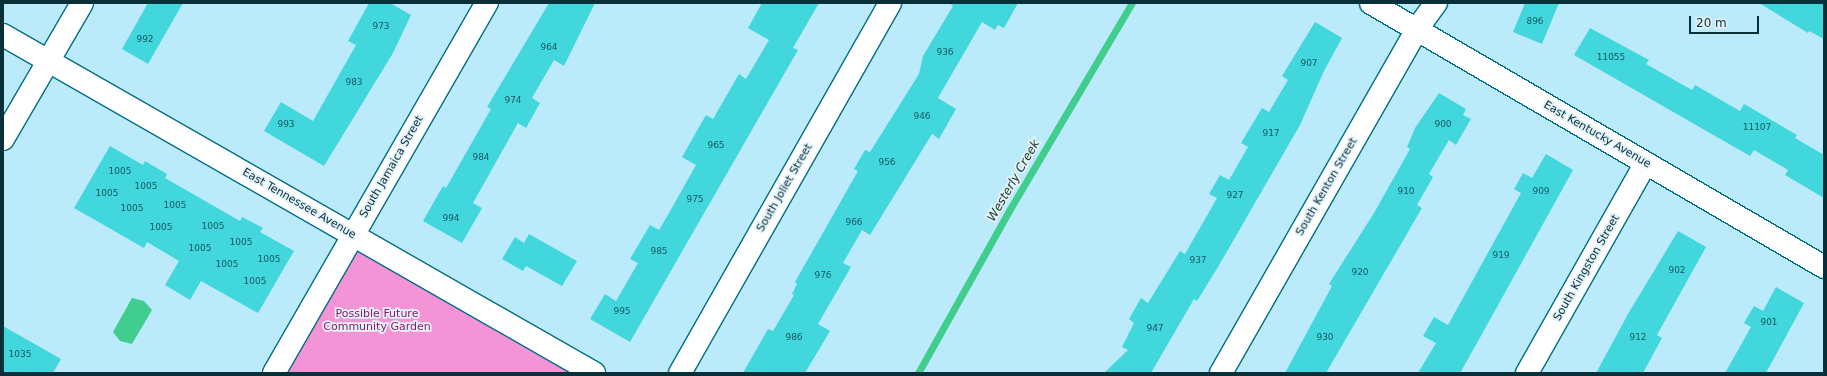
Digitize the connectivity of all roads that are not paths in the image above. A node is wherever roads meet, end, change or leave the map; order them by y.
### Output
1 (82, 3) edge
2 (487, 3) edge
3 (890, 3) edge
4 (1371, 3) edge
5 (1436, 3) edge
6 (1417, 29) junction
7 (3, 35) edge
8 (48, 61) junction
9 (10, 110) edge
10 (3, 139) edge
11 (1646, 163) junction
12 (353, 235) junction
13 (1824, 267) edge
14 (274, 373) edge
15 (594, 373) edge
16 (680, 373) edge
17 (1221, 373) edge
18 (1527, 373) edge

1 - 8 street
2 - 12 street, South Jamaica Street
3 - 16 street, South Joliet Street
4 - 6 street, East Kentucky Avenue
5 - 6 street, South Kenton Street
6 - 11 street, East Kentucky Avenue
6 - 17 street, South Kenton Street
7 - 8 street, East Tennessee Avenue
8 - 9 street
8 - 12 street, East Tennessee Avenue
9 - 10 street
11 - 13 street, East Kentucky Avenue
11 - 18 street, South Kingston Street
12 - 14 street, South Jamaica Street
12 - 15 street, East Tennessee Avenue

